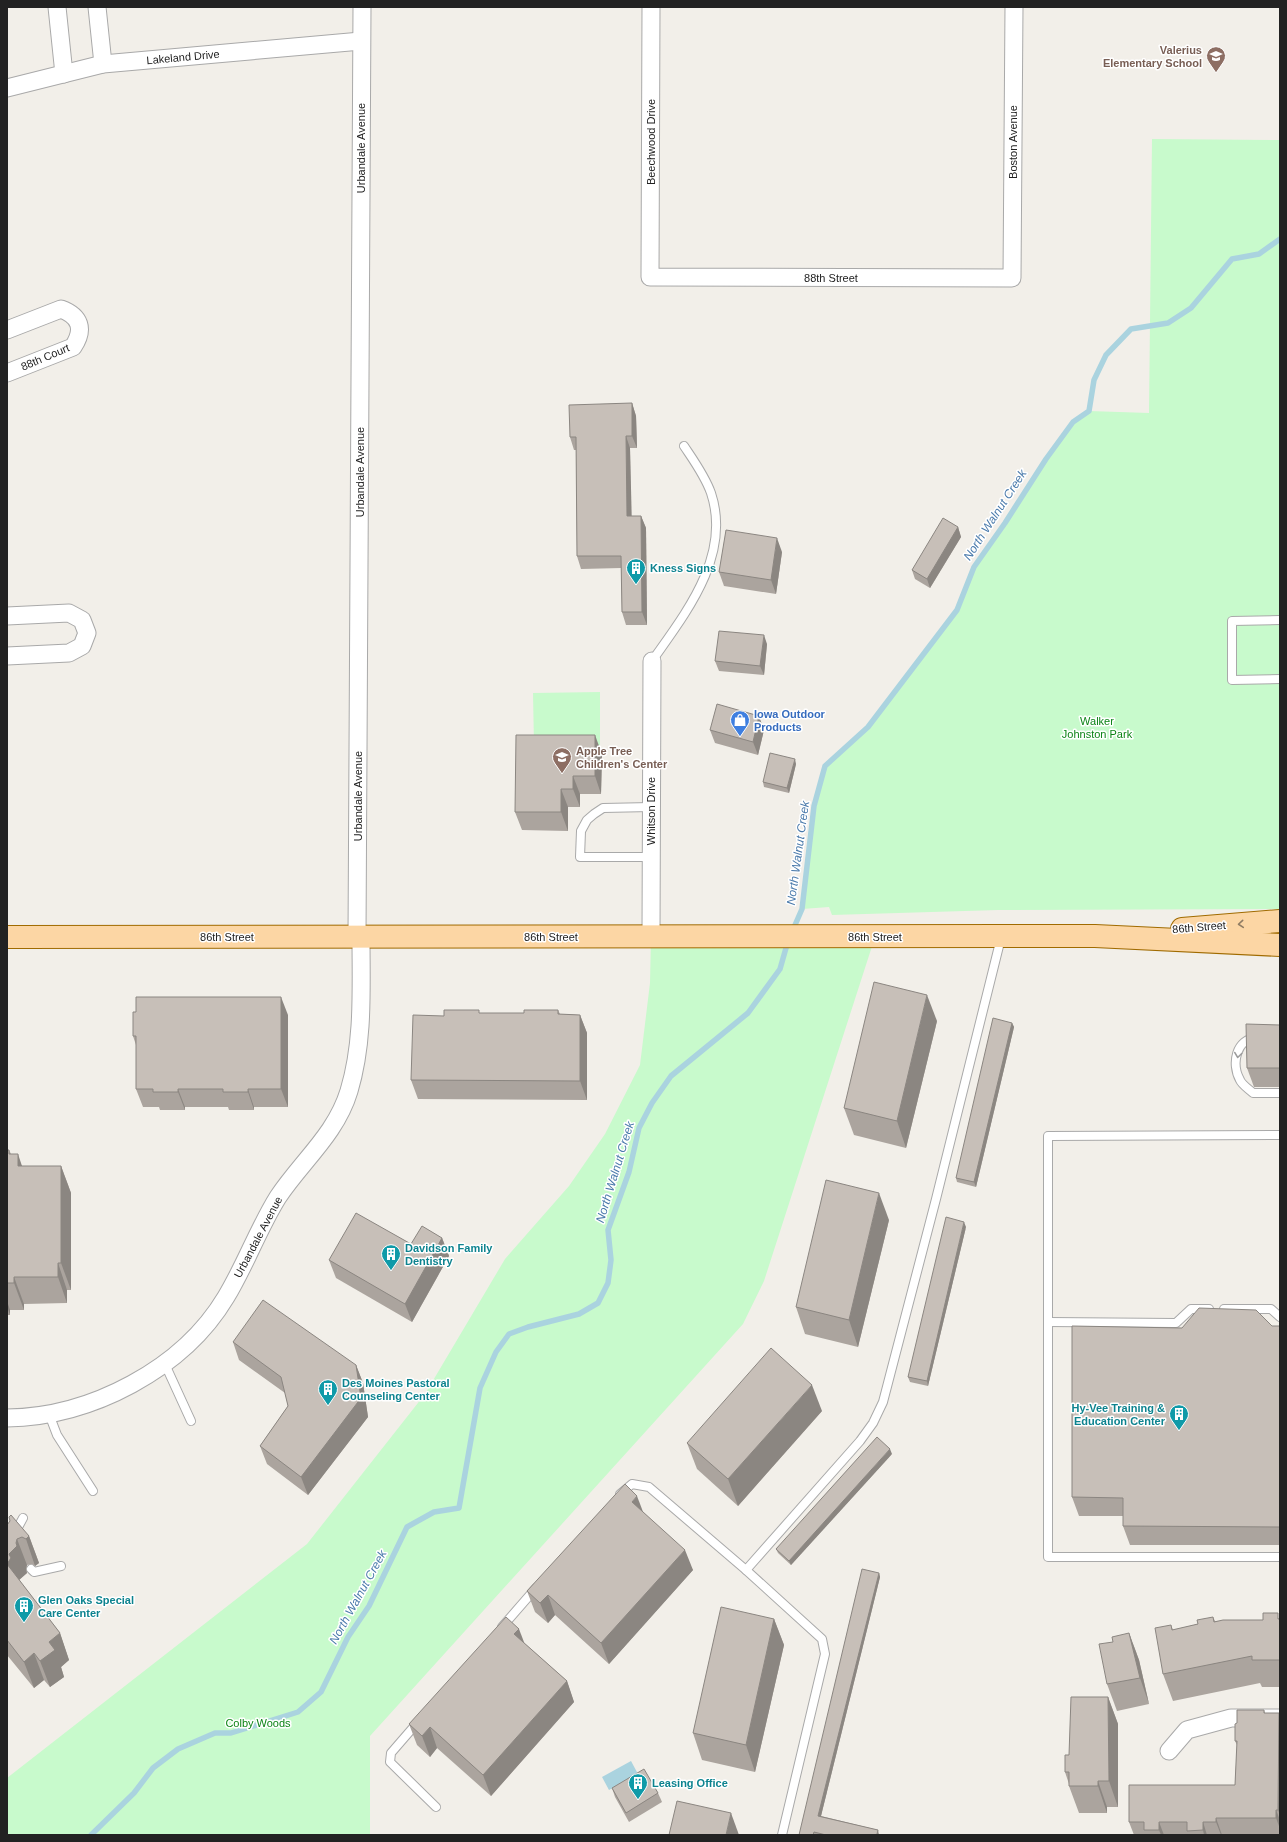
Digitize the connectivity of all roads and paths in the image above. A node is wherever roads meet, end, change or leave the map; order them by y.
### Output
1 (57, 7) edge
2 (97, 7) edge
3 (362, 7) edge
4 (651, 7) edge
5 (1014, 7) edge
6 (361, 42) junction
7 (104, 64) junction
8 (64, 74) junction
9 (7, 88) edge
10 (650, 277) joint
11 (1012, 278) joint
12 (7, 330) edge
13 (7, 373) edge
14 (684, 446) dead end
15 (7, 616) edge
16 (1280, 620) edge
17 (7, 656) edge
18 (652, 662) joint
19 (1280, 679) edge
20 (651, 807) junction
21 (651, 857) junction
22 (1280, 921) edge
23 (651, 936) junction
24 (1095, 936) junction
25 (7, 937) edge
26 (359, 937) junction
27 (1001, 937) junction
28 (1280, 945) edge
29 (1265, 1038) edge
30 (1280, 1093) edge
31 (1280, 1135) edge
32 (1280, 1317) edge
33 (1048, 1322) junction
34 (164, 1362) junction
35 (49, 1414) junction
36 (7, 1418) edge
37 (190, 1421) dead end
38 (93, 1491) dead end
39 (616, 1497) edge
40 (23, 1518) dead end
41 (11, 1541) edge
42 (1280, 1557) edge
43 (61, 1566) dead end
44 (31, 1569) dead end
45 (746, 1570) junction
46 (543, 1580) edge
47 (496, 1634) edge
48 (422, 1717) edge
49 (1280, 1718) edge
50 (1169, 1751) dead end
51 (436, 1806) dead end
52 (782, 1835) edge

1 - 8 street
2 - 7 street
3 - 6 street, Urbandale Avenue
4 - 10 street, Beechwood Drive
5 - 11 street, Boston Avenue
6 - 7 street, Lakeland Drive
6 - 26 street, Urbandale Avenue
7 - 8 street, Lakeland Drive
8 - 9 street, Lakeland Drive
10 - 11 street, 88th Street
12 - 13 street, 88th Court
14 - 18 lane
15 - 17 street
16 - 19 lane
18 - 20 street, Whitson Drive
20 - 21 street, Whitson Drive
20 - 21 lane
21 - 23 street, Whitson Drive
22 -> 24 main road, 86th Street
23 - 26 main road, 86th Street
23 - 27 main road, 86th Street
24 - 27 main road, 86th Street
24 - 28 main road, 86th Street
25 - 26 main road, 86th Street
26 - 34 street, Urbandale Avenue
27 - 45 lane
29 -> 30 lane
31 - 33 lane
32 - 33 lane
33 - 42 lane
34 - 35 street, Urbandale Avenue
34 - 37 lane
35 - 36 street, Urbandale Avenue
35 - 38 lane
39 - 45 lane
40 - 41 lane
43 - 44 lane
45 - 52 lane
46 - 47 lane
48 - 51 lane
49 - 50 street

